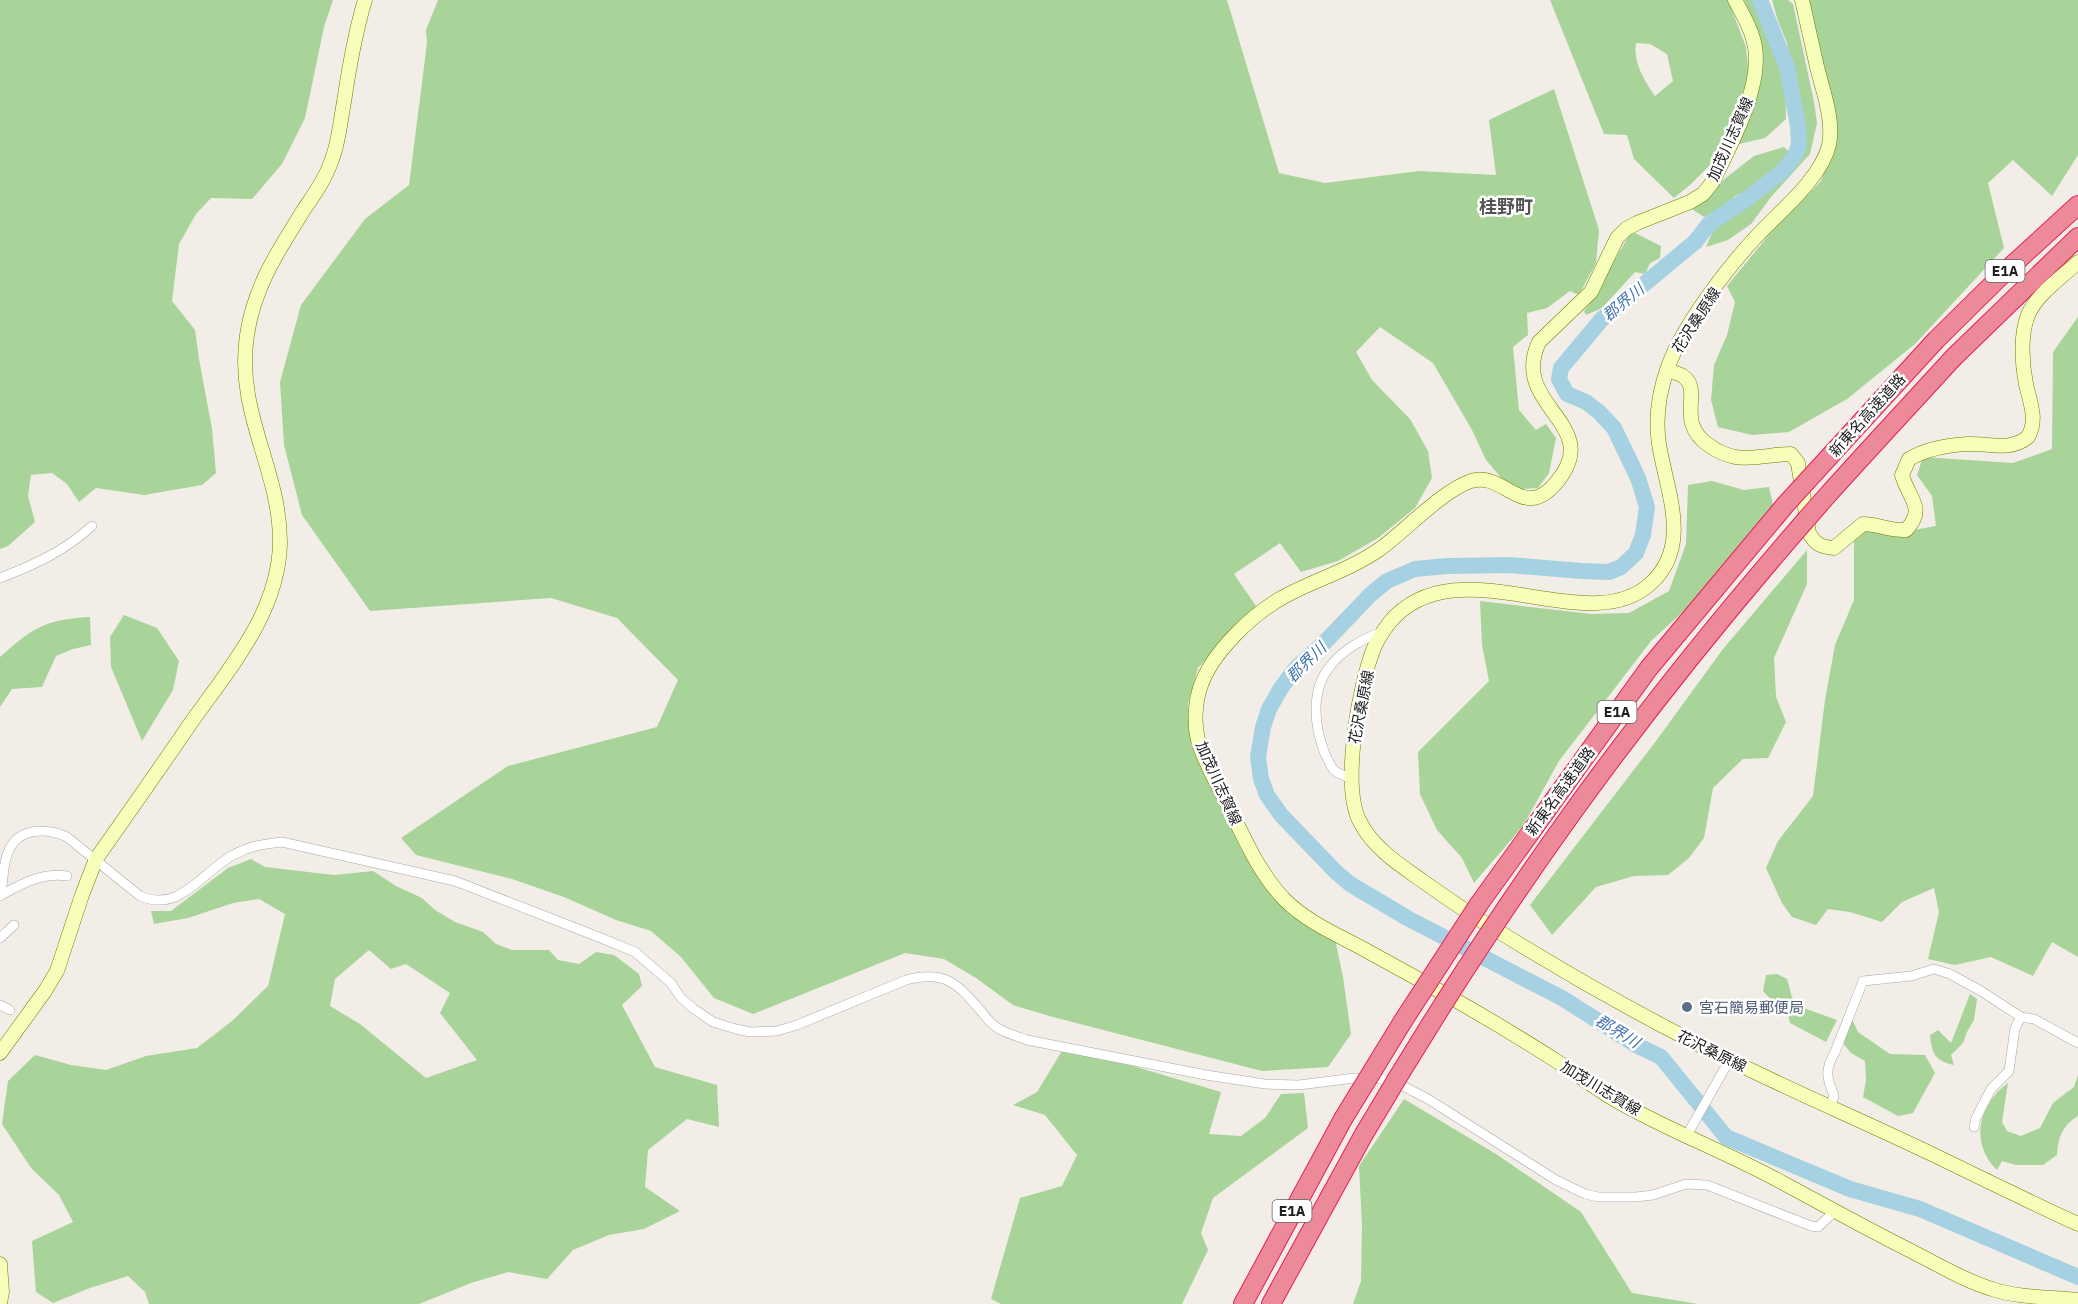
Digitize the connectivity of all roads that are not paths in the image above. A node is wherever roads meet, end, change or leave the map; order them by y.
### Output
1 (365, 0) edge
2 (1735, 0) edge
3 (1802, 0) edge
4 (2078, 196) edge
5 (2078, 205) edge
6 (2078, 237) edge
7 (2078, 262) edge
8 (2008, 268) junction
9 (1667, 371) junction
10 (92, 526) dead end
11 (0, 578) edge
12 (1384, 632) junction
13 (1351, 779) junction
14 (96, 859) junction
15 (67, 876) dead end
16 (0, 896) edge
17 (14, 925) dead end
18 (0, 938) edge
19 (0, 1005) edge
20 (10, 1010) dead end
21 (2021, 1017) junction
22 (2078, 1043) edge
23 (0, 1053) edge
24 (1728, 1063) junction
25 (1831, 1107) junction
26 (1974, 1127) dead end
27 (1690, 1130) junction
28 (1834, 1212) junction
29 (2078, 1224) edge
30 (0, 1264) edge
31 (2078, 1300) edge
32 (0, 1303) edge
33 (1243, 1304) edge
34 (1271, 1304) edge
35 (2072, 1304) edge

1 - 14 main road
2 - 27 main road, 加茂川志賀線
3 - 9 main road, 花沢桑原線
4 - 8 highway
5 - 8 highway, 新東名高速道路 / E1A
6 - 34 highway, 新東名高速道路 / E1A, bridge
7 - 9 main road
8 - 33 highway, 新東名高速道路 / E1A, bridge
9 - 12 main road, 花沢桑原線
10 - 11 street
12 - 13 main road, 花沢桑原線
12 - 13 street
13 - 24 main road, 花沢桑原線
14 - 16 street
14 - 23 main road
14 - 28 street
15 - 16 street
17 - 18 street
19 - 20 street
21 - 22 street
21 - 25 street
21 - 26 street
24 - 25 main road, 花沢桑原線
24 - 27 street
25 - 29 main road, 花沢桑原線
27 - 28 main road, 加茂川志賀線
28 - 31 main road, 加茂川志賀線
30 - 32 main road
31 - 35 street

